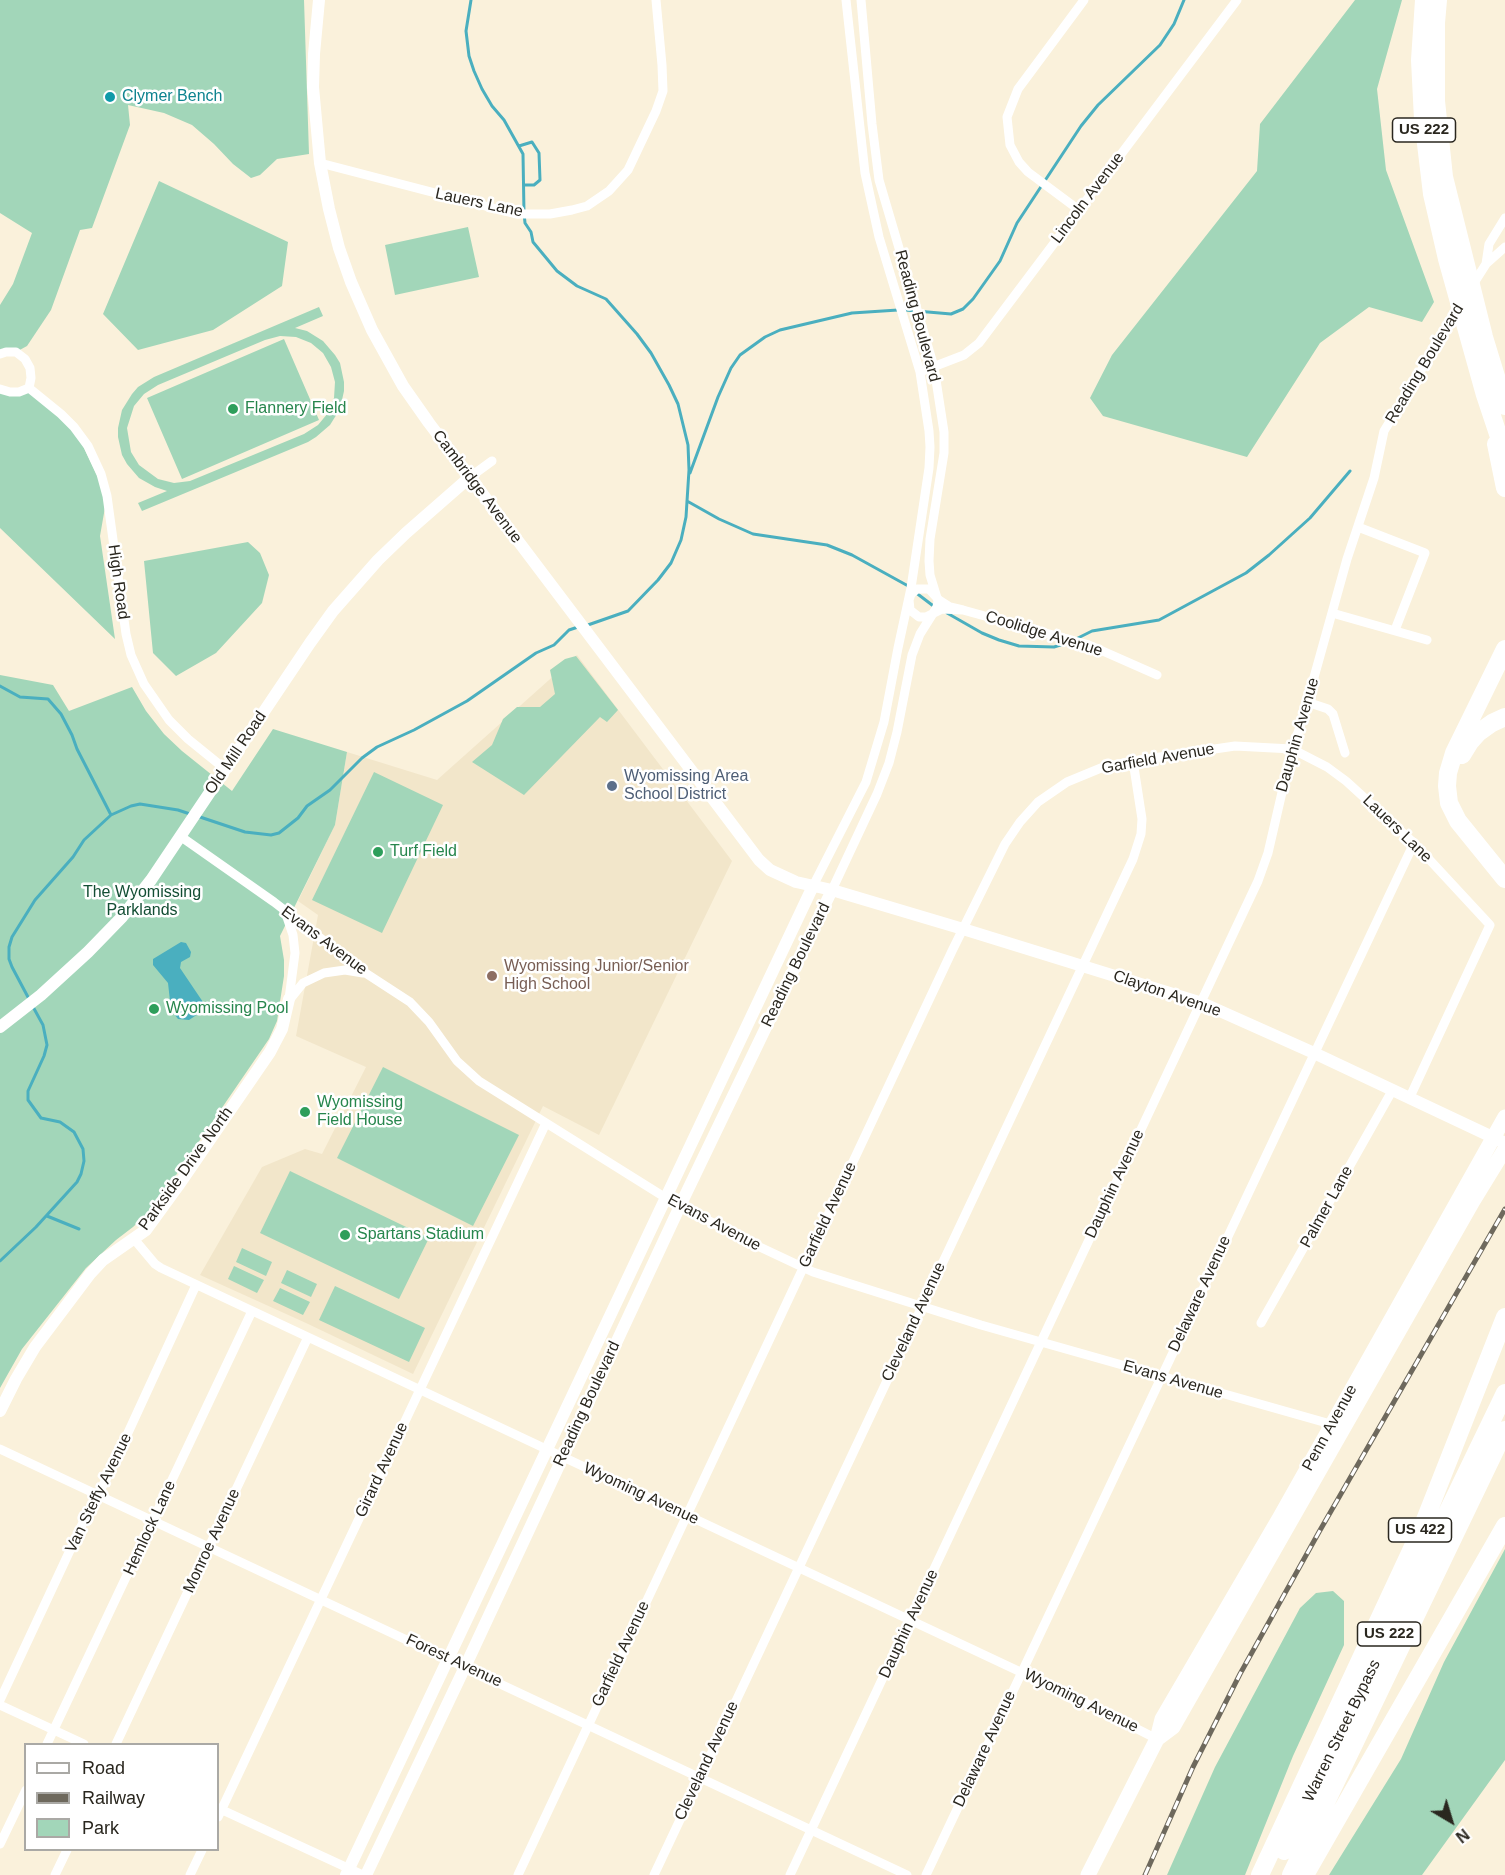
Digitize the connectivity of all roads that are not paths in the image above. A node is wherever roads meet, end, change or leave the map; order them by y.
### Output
1 (319, 0) edge
2 (656, 0) edge
3 (846, 0) edge
4 (861, 0) edge
5 (1084, 0) edge
6 (1237, 0) edge
7 (1424, 0) edge
8 (1438, 0) edge
9 (320, 164) junction
10 (1079, 210) junction
11 (1505, 218) edge
12 (1505, 246) edge
13 (1486, 264) junction
14 (1488, 333) junction
15 (0, 354) edge
16 (1505, 366) edge
17 (934, 367) junction
18 (920, 372) junction
19 (29, 388) junction
20 (0, 389) edge
21 (1485, 395) junction
22 (1505, 406) edge
23 (1505, 455) edge
24 (492, 461) dead end
25 (1376, 469) joint
26 (470, 477) junction
27 (1505, 488) edge
28 (1358, 527) junction
29 (936, 596) junction
30 (909, 600) junction
31 (963, 610) junction
32 (933, 613) junction
33 (1332, 613) junction
34 (1395, 630) junction
35 (1427, 640) dead end
36 (1505, 649) edge
37 (1157, 675) dead end
38 (1307, 702) junction
39 (1505, 717) edge
40 (1292, 749) junction
41 (1345, 753) dead end
42 (1133, 761) junction
43 (225, 769) junction
44 (180, 836) junction
45 (1414, 843) junction
46 (1505, 866) edge
47 (1505, 879) edge
48 (813, 886) junction
49 (832, 890) junction
50 (285, 912) junction
51 (963, 929) junction
52 (1083, 966) junction
53 (367, 974) junction
54 (289, 999) junction
55 (1202, 1003) junction
56 (0, 1027) edge
57 (1314, 1053) junction
58 (1392, 1091) junction
59 (1409, 1099) junction
60 (1505, 1117) edge
61 (546, 1123) junction
62 (1499, 1140) edge
63 (1505, 1149) edge
64 (666, 1198) junction
65 (680, 1206) junction
66 (134, 1239) junction
67 (803, 1268) junction
68 (196, 1285) junction
69 (922, 1306) junction
70 (252, 1311) junction
71 (1505, 1317) edge
72 (1261, 1323) dead end
73 (308, 1337) junction
74 (1041, 1342) junction
75 (1162, 1377) junction
76 (420, 1390) junction
77 (1505, 1393) edge
78 (0, 1411) edge
79 (1338, 1427) junction
80 (1505, 1430) edge
81 (0, 1449) edge
82 (546, 1450) junction
83 (563, 1458) junction
84 (98, 1494) junction
85 (687, 1515) junction
86 (154, 1521) junction
87 (1505, 1526) edge
88 (210, 1547) junction
89 (799, 1568) junction
90 (321, 1599) junction
91 (910, 1620) junction
92 (448, 1659) junction
93 (465, 1667) junction
94 (1022, 1673) junction
95 (0, 1700) edge
96 (0, 1705) edge
97 (588, 1725) junction
98 (54, 1730) junction
99 (1157, 1739) junction
100 (48, 1743) edge
101 (82, 1743) edge
102 (116, 1743) edge
103 (699, 1778) junction
104 (24, 1795) edge
105 (219, 1811) edge
106 (811, 1830) junction
107 (0, 1844) edge
108 (67, 1851) edge
109 (202, 1851) edge
110 (348, 1872) edge
111 (55, 1875) edge
112 (190, 1875) edge
113 (364, 1875) edge
114 (518, 1875) edge
115 (654, 1875) edge
116 (790, 1875) edge
117 (907, 1875) edge
118 (926, 1875) edge
119 (1088, 1875) edge
120 (1260, 1875) edge
121 (1273, 1875) edge
122 (1291, 1875) edge
123 (1305, 1875) edge

1 - 9 street, Cambridge Avenue
2 - 9 street, Lauers Lane
3 - 18 street, Reading Boulevard
4 - 17 street, Reading Boulevard
5 - 10 street
6 - 10 street, Lincoln Avenue
7 - 21 highway, US 222
8 - 14 highway, US 222
9 - 26 street, Cambridge Avenue
10 - 17 street, Lincoln Avenue
11 - 13 street, Reading Boulevard
12 - 13 street, Reading Boulevard
13 - 25 street, Reading Boulevard
14 - 16 highway
14 - 22 highway, US 222
15 - 19 street
17 - 18 street, Lincoln Avenue
17 - 29 street, Reading Boulevard
18 - 30 street, Reading Boulevard
19 - 20 street
19 - 43 street, High Road
21 - 23 highway, US 222
21 - 27 highway
24 - 26 street
25 - 28 street, Dauphin Avenue
26 - 43 street, Old Mill Road
26 - 48 street, Cambridge Avenue
28 - 33 street, Dauphin Avenue
28 - 34 street
29 - 30 street, Coolidge Avenue
29 - 31 street, Coolidge Avenue
29 - 32 street, Reading Boulevard
30 - 32 street, Coolidge Avenue
30 - 48 street, Reading Boulevard
31 - 32 street, Coolidge Avenue
31 - 37 street, Coolidge Avenue
32 - 49 street, Reading Boulevard
33 - 34 street
33 - 38 street, Dauphin Avenue
34 - 35 street
36 - 47 highway
38 - 40 street, Dauphin Avenue
38 - 41 street
39 - 46 highway
40 - 42 street, Garfield Avenue
40 - 45 street, Lauers Lane
40 - 55 street, Dauphin Avenue
42 - 51 street, Garfield Avenue
42 - 52 street, Cleveland Avenue
43 - 44 street, Old Mill Road
44 - 50 street, Evans Avenue
44 - 56 street, Old Mill Road
45 - 57 street, Delaware Avenue
45 - 59 street, Lauers Lane
48 - 49 street, Clayton Avenue
48 - 64 street, Reading Boulevard
49 - 51 street, Clayton Avenue
49 - 65 street, Reading Boulevard
50 - 53 street, Evans Avenue
50 - 54 street, Parkside Drive North
51 - 52 street, Clayton Avenue
51 - 67 street, Garfield Avenue
52 - 55 street, Clayton Avenue
52 - 69 street, Cleveland Avenue
53 - 54 street
53 - 61 street, Evans Avenue
54 - 66 street, Parkside Drive North
55 - 57 street, Clayton Avenue
55 - 74 street, Dauphin Avenue
57 - 58 street, Clayton Avenue
57 - 75 street, Delaware Avenue
58 - 59 street, Clayton Avenue
58 - 72 street, Palmer Lane
59 - 62 street, Clayton Avenue
60 - 62 main road, Penn Avenue
61 - 64 street, Evans Avenue
61 - 76 street, Girard Avenue
62 - 79 main road, Penn Avenue
63 - 79 main road, Penn Avenue
64 - 65 street, Evans Avenue
64 - 82 street, Reading Boulevard
65 - 67 street, Evans Avenue
65 - 83 street, Reading Boulevard
66 - 68 street, Wyoming Avenue
66 - 78 street, Parkside Drive North
67 - 69 street, Evans Avenue
67 - 85 street, Garfield Avenue
68 - 70 street, Wyoming Avenue
68 - 84 street, Van Steffy Avenue
69 - 74 street, Evans Avenue
69 - 89 street, Cleveland Avenue
70 - 73 street, Wyoming Avenue
70 - 86 street, Hemlock Lane
71 - 120 highway, US 422
73 - 76 street, Wyoming Avenue
73 - 88 street, Monroe Avenue
74 - 75 street, Evans Avenue
74 - 91 street, Dauphin Avenue
75 - 79 street, Evans Avenue
75 - 94 street, Delaware Avenue
76 - 82 street, Wyoming Avenue
76 - 90 street, Girard Avenue
77 - 121 highway, Warren Street Bypass / US 222
79 - 99 main road, Penn Avenue
80 - 122 highway, Warren Street Bypass / US 222
81 - 84 street, Forest Avenue
82 - 83 street, Wyoming Avenue
82 - 92 street, Reading Boulevard
83 - 85 street, Wyoming Avenue
83 - 93 street, Reading Boulevard
84 - 86 street, Forest Avenue
84 - 95 street, Van Steffy Avenue
85 - 89 street, Wyoming Avenue
85 - 97 street, Garfield Avenue
86 - 88 street, Forest Avenue
86 - 98 street, Hemlock Lane
87 - 123 highway
88 - 90 street, Forest Avenue
88 - 102 street, Monroe Avenue
89 - 91 street, Wyoming Avenue
89 - 103 street, Cleveland Avenue
90 - 92 street, Forest Avenue
90 - 105 street, Girard Avenue
91 - 94 street, Wyoming Avenue
91 - 106 street, Dauphin Avenue
92 - 93 street, Forest Avenue
92 - 110 street, Reading Boulevard
93 - 97 street, Forest Avenue
93 - 113 street, Reading Boulevard
94 - 99 street, Wyoming Avenue
94 - 118 street, Delaware Avenue
96 - 98 street
97 - 103 street, Forest Avenue
97 - 114 street, Garfield Avenue
98 - 100 street, Hemlock Lane
98 - 101 street
99 - 119 main road, Penn Avenue
103 - 106 street, Forest Avenue
103 - 115 street, Cleveland Avenue
104 - 107 street
105 - 110 street
106 - 116 street, Dauphin Avenue
106 - 117 street, Forest Avenue
108 - 111 street
109 - 112 street
110 - 113 street

